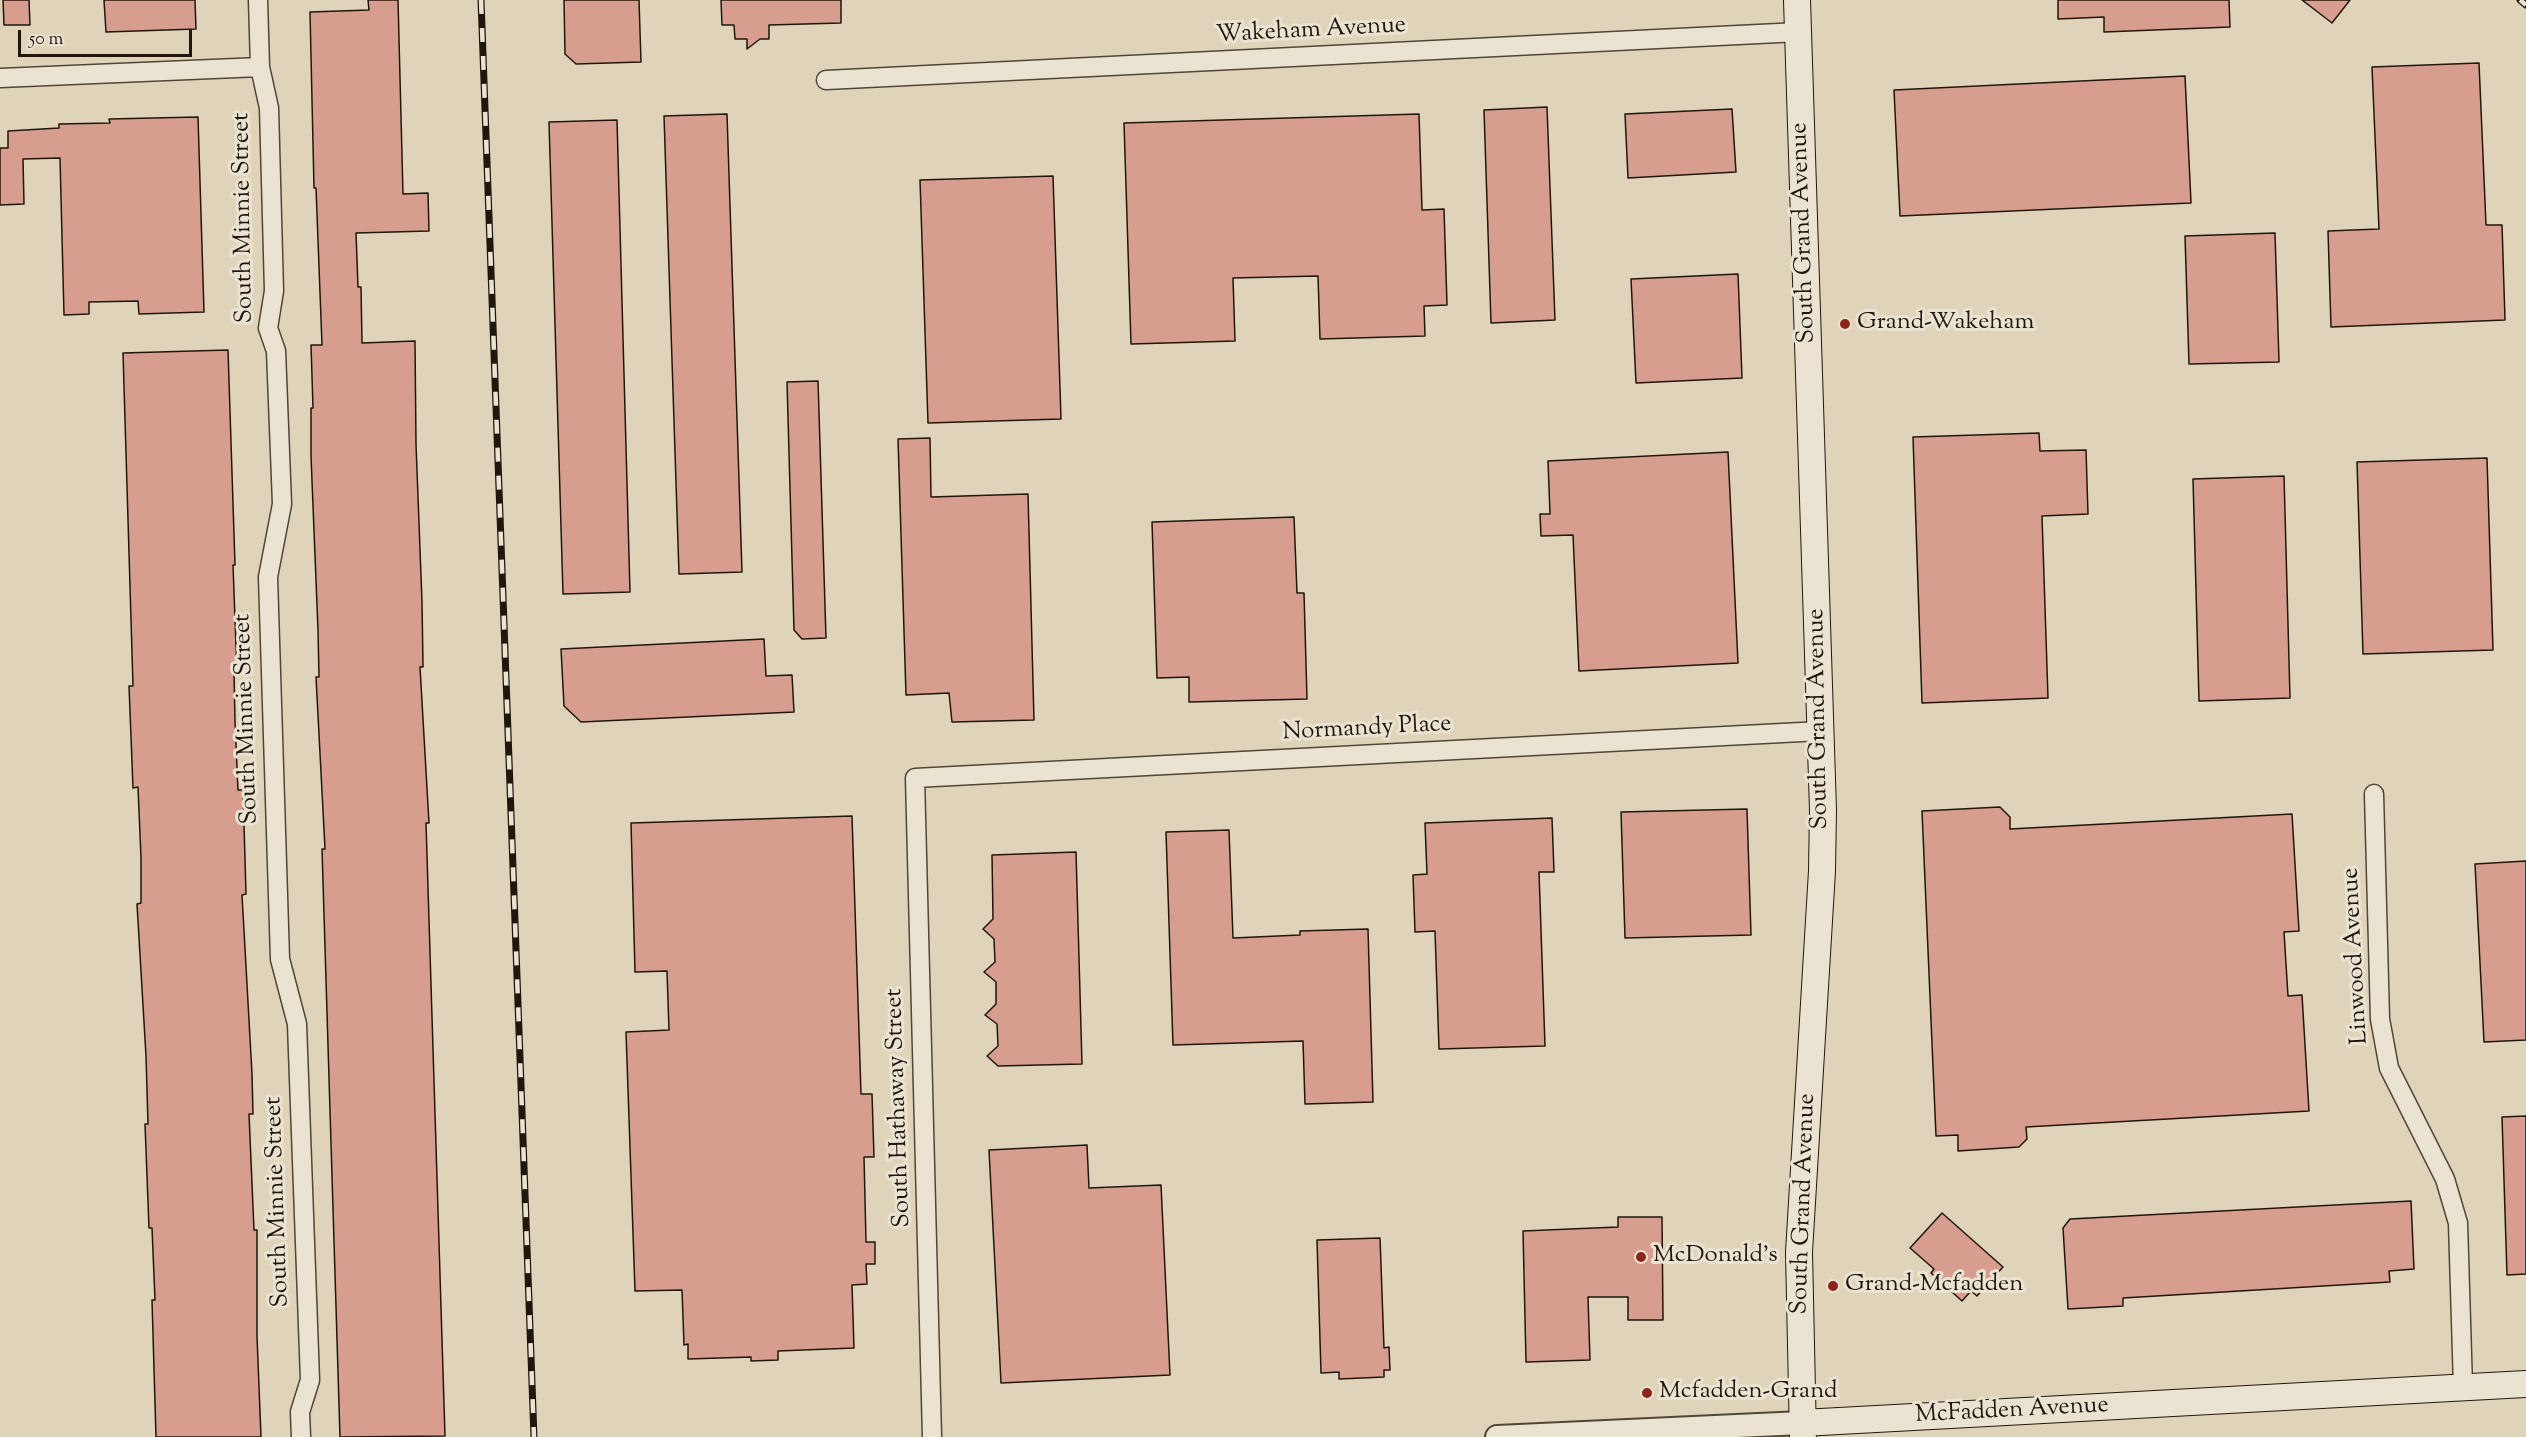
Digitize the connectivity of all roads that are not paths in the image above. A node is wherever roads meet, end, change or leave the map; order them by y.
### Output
1 (258, 0) edge
2 (1797, 0) edge
3 (1798, 32) junction
4 (260, 68) junction
5 (0, 78) edge
6 (826, 80) dead end
7 (1821, 730) junction
8 (915, 778) joint
9 (2374, 794) dead end
10 (2526, 1384) edge
11 (2463, 1388) junction
12 (1802, 1430) edge
13 (301, 1437) edge
14 (932, 1437) edge
15 (1497, 1437) edge

1 - 4 street, South Minnie Street
2 - 3 main road, South Grand Avenue
3 - 6 street, Wakeham Avenue
3 - 7 main road, South Grand Avenue
4 - 5 street
4 - 13 street, South Minnie Street
7 - 8 street, Normandy Place
7 - 12 main road, South Grand Avenue
8 - 14 street, South Hathaway Street
9 - 11 street, Linwood Avenue
10 - 11 main road, McFadden Avenue
11 - 12 main road, McFadden Avenue
12 - 15 street, McFadden Avenue

